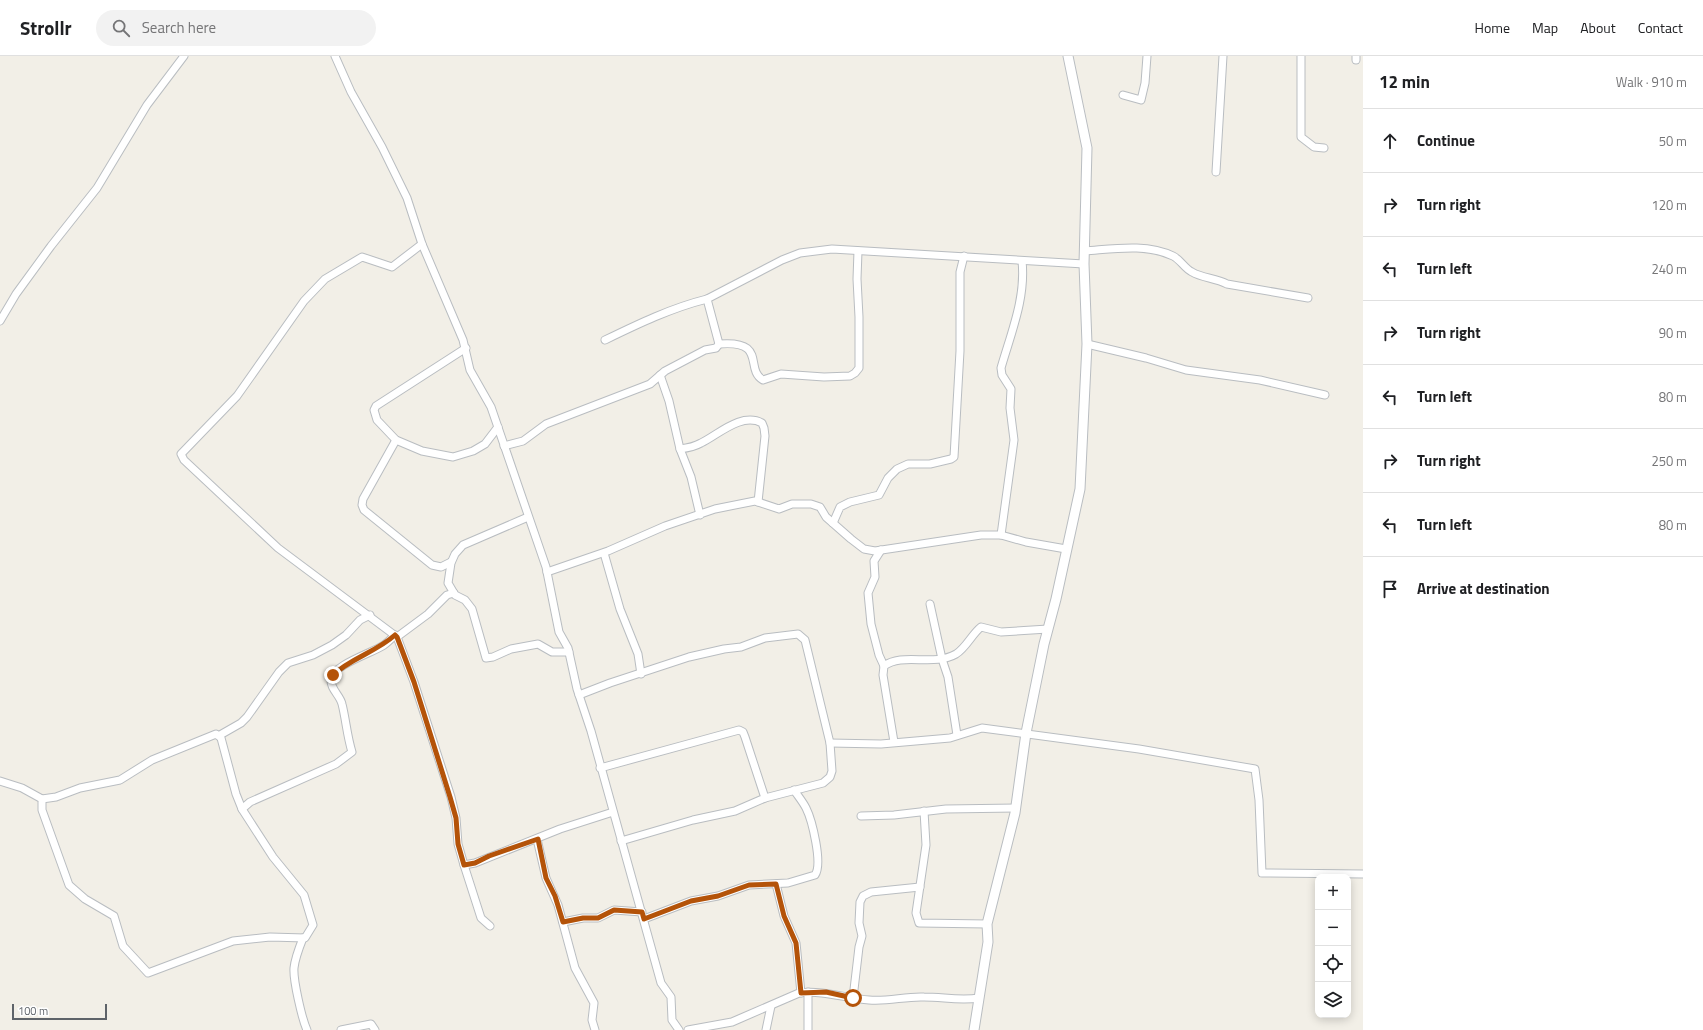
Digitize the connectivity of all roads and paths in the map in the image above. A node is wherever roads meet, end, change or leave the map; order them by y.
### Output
1 (184, 56) edge
2 (335, 56) edge
3 (1068, 56) edge
4 (1147, 56) edge
5 (1223, 56) edge
6 (1301, 56) edge
7 (1123, 95) dead end
8 (1324, 148) dead end
9 (1216, 172) dead end
10 (422, 244) junction
11 (858, 251) junction
12 (1085, 251) junction
13 (964, 256) junction
14 (1022, 261) junction
15 (1084, 264) junction
16 (1308, 298) dead end
17 (707, 299) junction
18 (0, 321) edge
19 (605, 340) dead end
20 (719, 344) junction
21 (1087, 344) junction
22 (466, 348) junction
23 (660, 375) junction
24 (1325, 395) dead end
25 (498, 427) junction
26 (396, 440) junction
27 (504, 446) junction
28 (680, 449) junction
29 (758, 502) junction
30 (700, 515) junction
31 (528, 517) junction
32 (833, 523) junction
33 (1001, 535) junction
34 (1066, 549) junction
35 (881, 550) junction
36 (604, 553) junction
37 (451, 562) junction
38 (547, 572) junction
39 (454, 593) junction
40 (930, 604) dead end
41 (370, 615) junction
42 (1048, 629) junction
43 (396, 636) junction
44 (568, 652) junction
45 (942, 659) junction
46 (884, 666) junction
47 (641, 674) junction
48 (579, 695) junction
49 (1026, 734) junction
50 (220, 735) junction
51 (957, 736) junction
52 (894, 742) junction
53 (830, 743) junction
54 (600, 768) junction
55 (0, 781) edge
56 (794, 790) junction
57 (764, 798) junction
58 (42, 799) junction
59 (1016, 808) junction
60 (242, 809) junction
61 (613, 812) junction
62 (924, 812) junction
63 (861, 816) dead end
64 (538, 839) junction
65 (622, 841) junction
66 (464, 865) junction
67 (1363, 874) edge
68 (776, 884) junction
69 (920, 887) junction
70 (643, 916) junction
71 (563, 922) junction
72 (987, 924) junction
73 (490, 926) dead end
74 (303, 938) junction
75 (805, 993) junction
76 (853, 998) junction
77 (979, 998) junction
78 (771, 1006) junction
79 (307, 1030) edge
80 (341, 1030) edge
81 (375, 1030) edge
82 (595, 1030) edge
83 (679, 1030) edge
84 (688, 1030) edge
85 (766, 1030) edge
86 (808, 1030) edge
87 (974, 1030) edge

1 - 18 street
2 - 10 street
3 - 12 street
4 - 7 street
5 - 9 street
6 - 8 street
10 - 22 street
10 - 41 street
11 - 13 street
11 - 17 street
11 - 20 street
12 - 15 street
12 - 16 street
13 - 14 street
13 - 32 street
14 - 15 street
14 - 33 street
15 - 21 street
17 - 19 street
17 - 20 street
20 - 23 street
21 - 24 street
21 - 34 street
22 - 25 street
22 - 26 street
23 - 27 street
23 - 28 street
25 - 26 street
25 - 27 street
26 - 37 street
27 - 31 street
28 - 29 street
28 - 30 street
29 - 30 street
29 - 32 street
30 - 36 street
31 - 37 street
31 - 38 street
32 - 35 street
33 - 34 street
33 - 35 street
34 - 42 street
35 - 46 street
36 - 38 street
36 - 47 street
37 - 39 street
38 - 44 street
39 - 43 street
39 - 44 street
40 - 45 street
41 - 43 street
41 - 50 street
42 - 45 street
42 - 49 street
43 - 60 street
43 - 66 street
44 - 48 street
45 - 46 street
45 - 51 street
46 - 52 street
47 - 48 street
47 - 53 street
48 - 54 street
49 - 51 street
49 - 59 street
49 - 67 street
50 - 58 street
50 - 60 street
51 - 52 street
52 - 53 street
53 - 56 street
54 - 57 street
54 - 61 street
55 - 58 street
56 - 57 street
56 - 68 street
57 - 65 street
58 - 74 street
59 - 62 street
59 - 72 street
60 - 74 street
61 - 64 street
61 - 65 street
62 - 63 street
62 - 69 street
64 - 66 street
64 - 71 street
65 - 70 street
66 - 73 street
68 - 70 street
68 - 75 street
69 - 72 street
69 - 76 street
70 - 71 street
70 - 83 street
71 - 82 street
72 - 77 street
74 - 79 street
75 - 76 street
75 - 78 street
75 - 86 street
76 - 77 street
77 - 87 street
78 - 84 street
78 - 85 street
80 - 81 street

